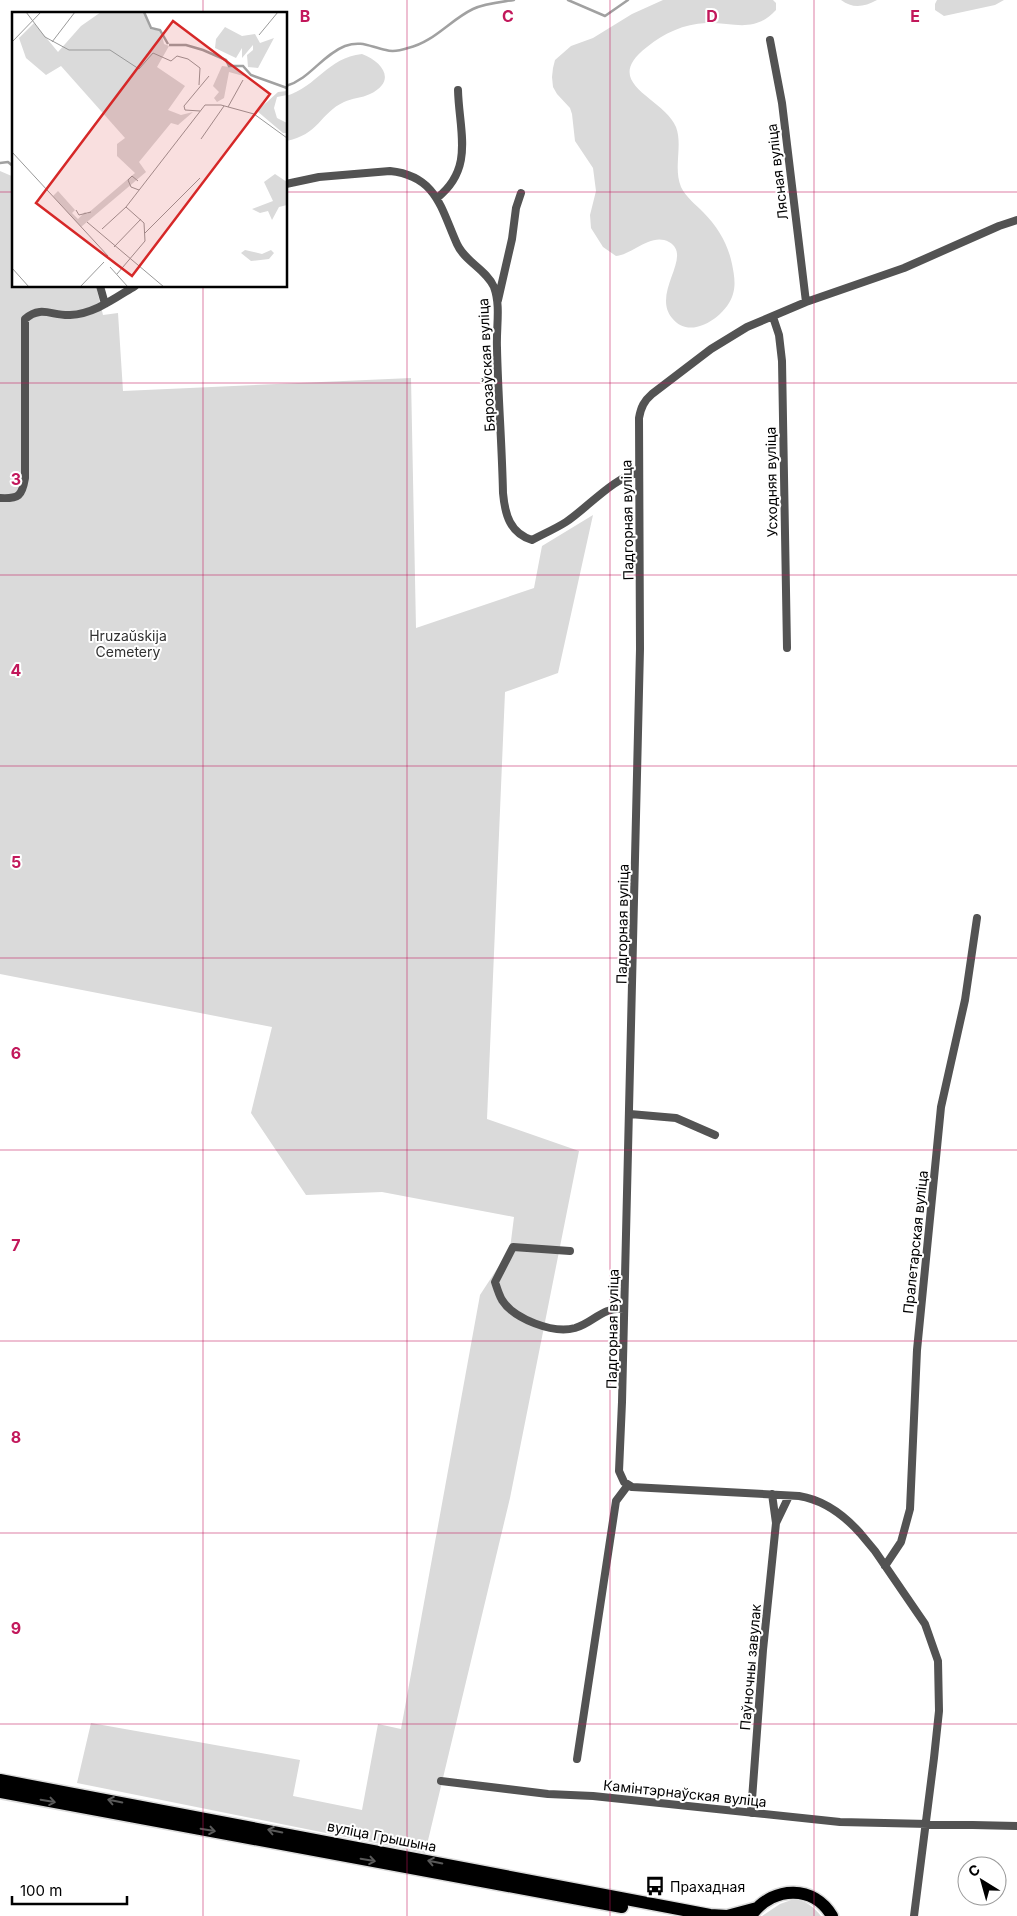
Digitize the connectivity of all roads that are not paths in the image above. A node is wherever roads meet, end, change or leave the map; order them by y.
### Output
1 (770, 40) dead end
2 (458, 90) dead end
3 (288, 184) edge
4 (521, 193) dead end
5 (437, 198) junction
6 (1017, 220) edge
7 (101, 288) edge
8 (132, 288) edge
9 (498, 302) junction
10 (806, 302) junction
11 (105, 304) junction
12 (773, 317) junction
13 (639, 473) junction
14 (0, 498) edge
15 (787, 648) dead end
16 (977, 918) dead end
17 (630, 1114) junction
18 (715, 1135) dead end
19 (570, 1251) dead end
20 (624, 1309) junction
21 (628, 1485) junction
22 (775, 1495) junction
23 (789, 1496) junction
24 (776, 1523) junction
25 (885, 1566) junction
26 (577, 1759) dead end
27 (0, 1780) edge
28 (441, 1781) dead end
29 (0, 1792) edge
30 (751, 1813) junction
31 (927, 1825) junction
32 (1017, 1826) edge
33 (754, 1912) edge
34 (672, 1916) edge
35 (832, 1916) edge
36 (914, 1916) edge

1 - 10 street, Лясная вуліца
2 - 5 street
3 - 5 street, Бярозаўская вуліца
4 - 9 street
5 - 9 street, Бярозаўская вуліца
6 - 10 street, Падгорная вуліца
7 - 11 street
8 - 11 street
9 - 13 street, Бярозаўская вуліца
10 - 12 street, Падгорная вуліца
11 - 14 street
12 - 13 street, Падгорная вуліца
12 - 15 street, Усходняя вуліца
13 - 17 street, Падгорная вуліца
16 - 25 street, Пралетарская вуліца
17 - 18 street
17 - 20 street, Падгорная вуліца
19 - 20 street
20 - 21 street, Падгорная вуліца
21 - 22 street
21 - 26 street
22 - 23 street
22 - 24 street, Паўночны завулак
23 - 24 street, Паўночны завулак
23 - 25 street
24 - 30 street, Паўночны завулак
25 - 31 street
33 -> 27 main road, вуліца Грышына
28 - 30 street, Камінтэрнаўская вуліца
29 -> 34 main road, вуліца Грышына
30 - 31 street, Камінтэрнаўская вуліца
31 - 32 street, Камінтэрнаўская вуліца
31 - 36 street
33 - 35 main road, вуліца Грышына

